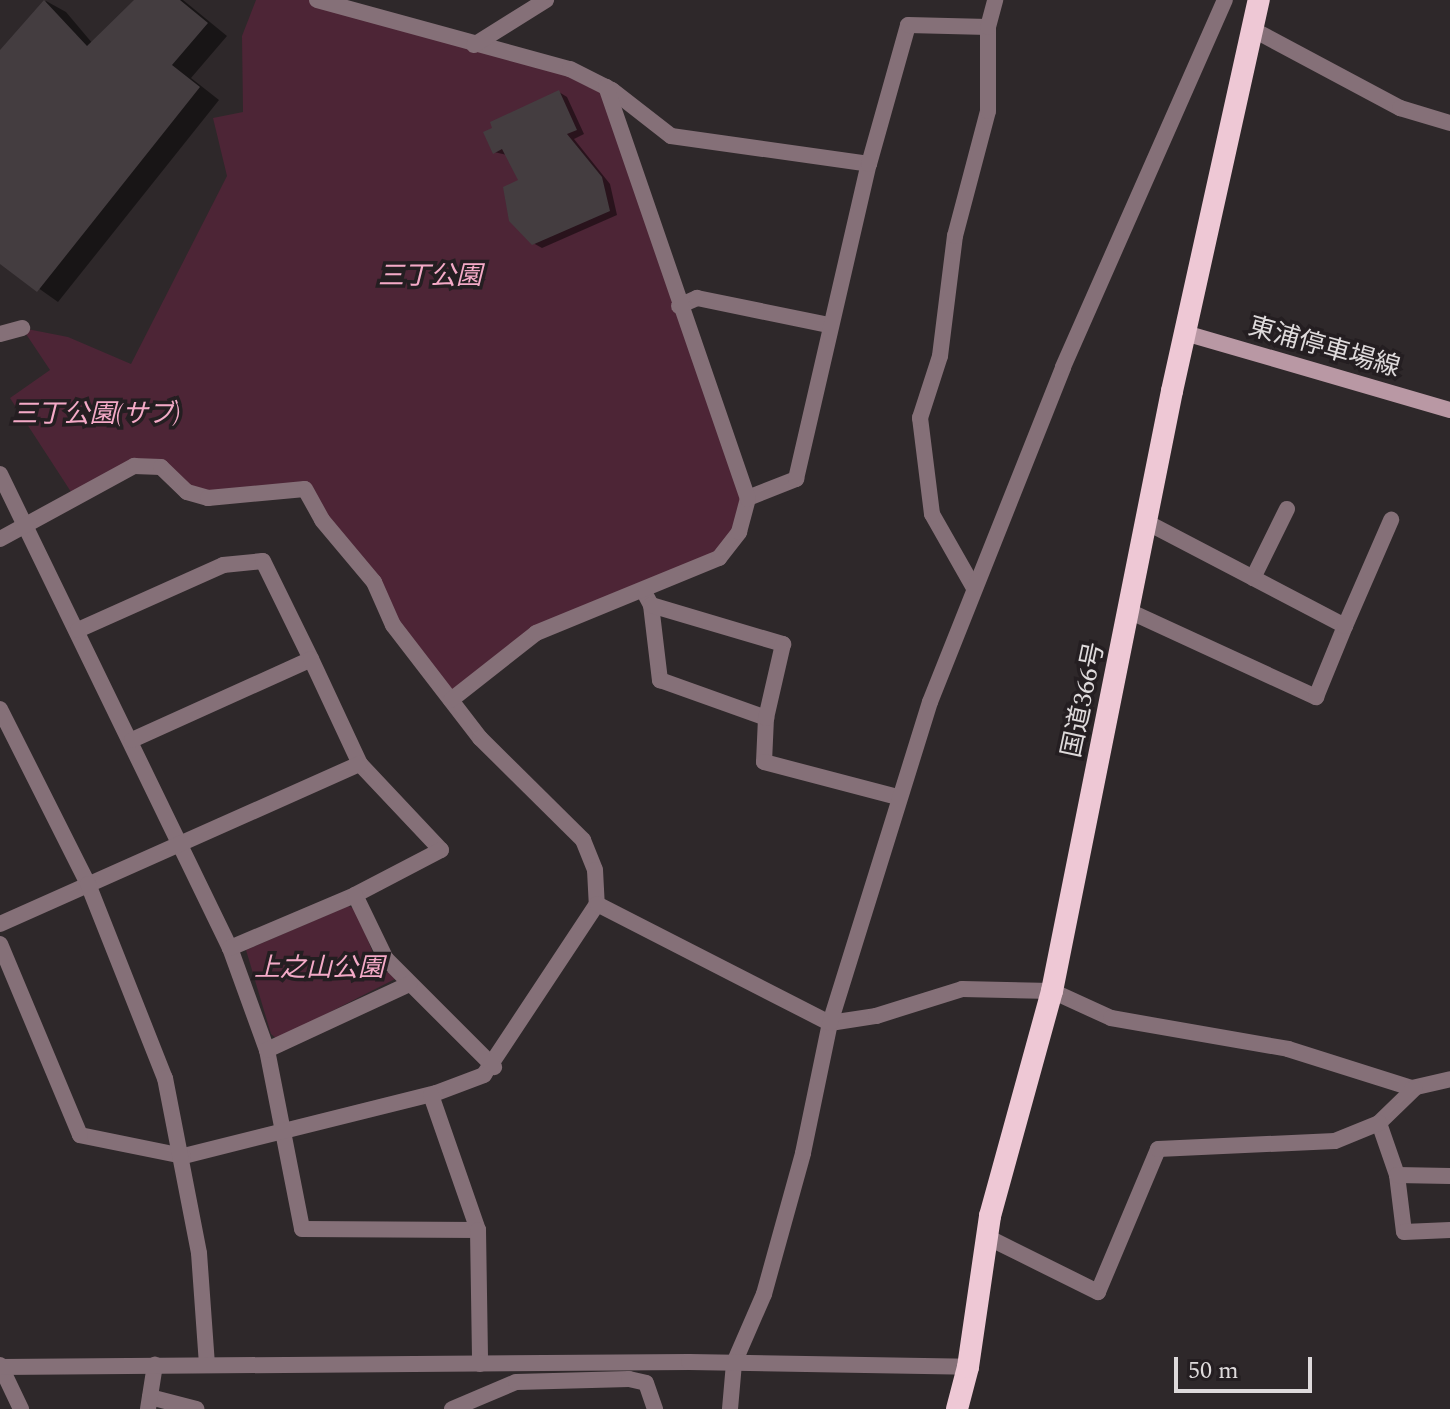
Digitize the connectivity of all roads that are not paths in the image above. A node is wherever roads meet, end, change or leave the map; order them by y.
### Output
1 (317, 0) edge
2 (546, 0) edge
3 (995, 0) edge
4 (1225, 0) edge
5 (1259, 0) edge
6 (988, 27) junction
7 (1252, 29) junction
8 (474, 45) junction
9 (606, 87) junction
10 (1450, 123) edge
11 (869, 164) junction
12 (679, 306) junction
13 (829, 325) junction
14 (22, 328) dead end
15 (1185, 333) junction
16 (0, 334) edge
17 (1450, 410) edge
18 (0, 474) edge
19 (748, 498) junction
20 (1287, 509) dead end
21 (1391, 520) dead end
22 (1148, 523) junction
23 (26, 525) junction
24 (0, 539) edge
25 (1253, 578) junction
26 (974, 588) junction
27 (643, 590) junction
28 (651, 605) junction
29 (1131, 612) junction
30 (1345, 626) junction
31 (78, 630) junction
32 (311, 659) junction
33 (451, 700) junction
34 (0, 709) edge
35 (766, 718) junction
36 (132, 740) junction
37 (360, 764) junction
38 (897, 797) junction
39 (184, 847) junction
40 (88, 884) junction
41 (355, 895) junction
42 (597, 904) junction
43 (0, 924) edge
44 (0, 944) edge
45 (230, 948) junction
46 (409, 984) junction
47 (1052, 991) junction
48 (830, 1023) junction
49 (267, 1050) junction
50 (494, 1067) junction
51 (1450, 1079) edge
52 (1415, 1088) junction
53 (431, 1095) junction
54 (1379, 1123) junction
55 (283, 1127) junction
56 (183, 1156) junction
57 (1397, 1175) junction
58 (1450, 1176) edge
59 (478, 1230) junction
60 (1450, 1230) edge
61 (987, 1237) junction
62 (734, 1363) junction
63 (480, 1364) junction
64 (155, 1365) junction
65 (207, 1365) junction
66 (0, 1366) edge
67 (968, 1367) junction
68 (149, 1403) edge
69 (21, 1409) edge
70 (196, 1409) edge
71 (452, 1409) edge
72 (655, 1409) edge
73 (730, 1409) edge
74 (957, 1409) edge

1 - 8 street
2 - 8 street
3 - 6 street
4 - 26 street
5 - 7 highway, 国道366号
6 - 11 street
6 - 26 street
7 - 10 street
7 - 15 highway, 国道366号
8 - 9 street
9 - 11 street
9 - 12 street
11 - 13 street
12 - 13 street
12 - 19 street
13 - 19 street
14 - 16 street
15 - 17 main road, 東浦停車場線
15 - 22 highway, 国道366号
18 - 23 street
19 - 27 street
20 - 25 street
21 - 30 street
22 - 25 street
22 - 29 highway, 国道366号
23 - 24 street
23 - 31 street
23 - 33 street
25 - 30 street
26 - 38 street
27 - 28 street
27 - 33 street
28 - 35 street
28 - 35 street
29 - 30 street
29 - 47 highway, 国道366号
31 - 32 street
31 - 36 street
32 - 36 street
32 - 37 street
33 - 42 street
34 - 40 street
35 - 38 street
36 - 39 street
37 - 39 street
37 - 41 street
38 - 48 street
39 - 40 street
39 - 45 street
40 - 43 street
40 - 56 street
41 - 45 street
41 - 46 street
42 - 48 street
42 - 50 street
44 - 56 street
45 - 49 street
46 - 49 street
46 - 50 street
47 - 48 street
47 - 52 street
47 - 61 highway, 国道366号
48 - 62 street
49 - 55 street
50 - 53 street
51 - 52 street
52 - 54 street
53 - 55 street
53 - 59 street
54 - 57 street
54 - 61 street
55 - 56 street
55 - 59 street
56 - 65 street
57 - 58 street
57 - 60 street
59 - 63 street
61 - 67 highway, 国道366号
62 - 63 street
62 - 67 street
62 - 73 street
63 - 65 street
64 - 65 street
64 - 66 street
64 - 68 street
66 - 69 street
67 - 74 highway, 国道366号
68 - 70 street
71 - 72 street

